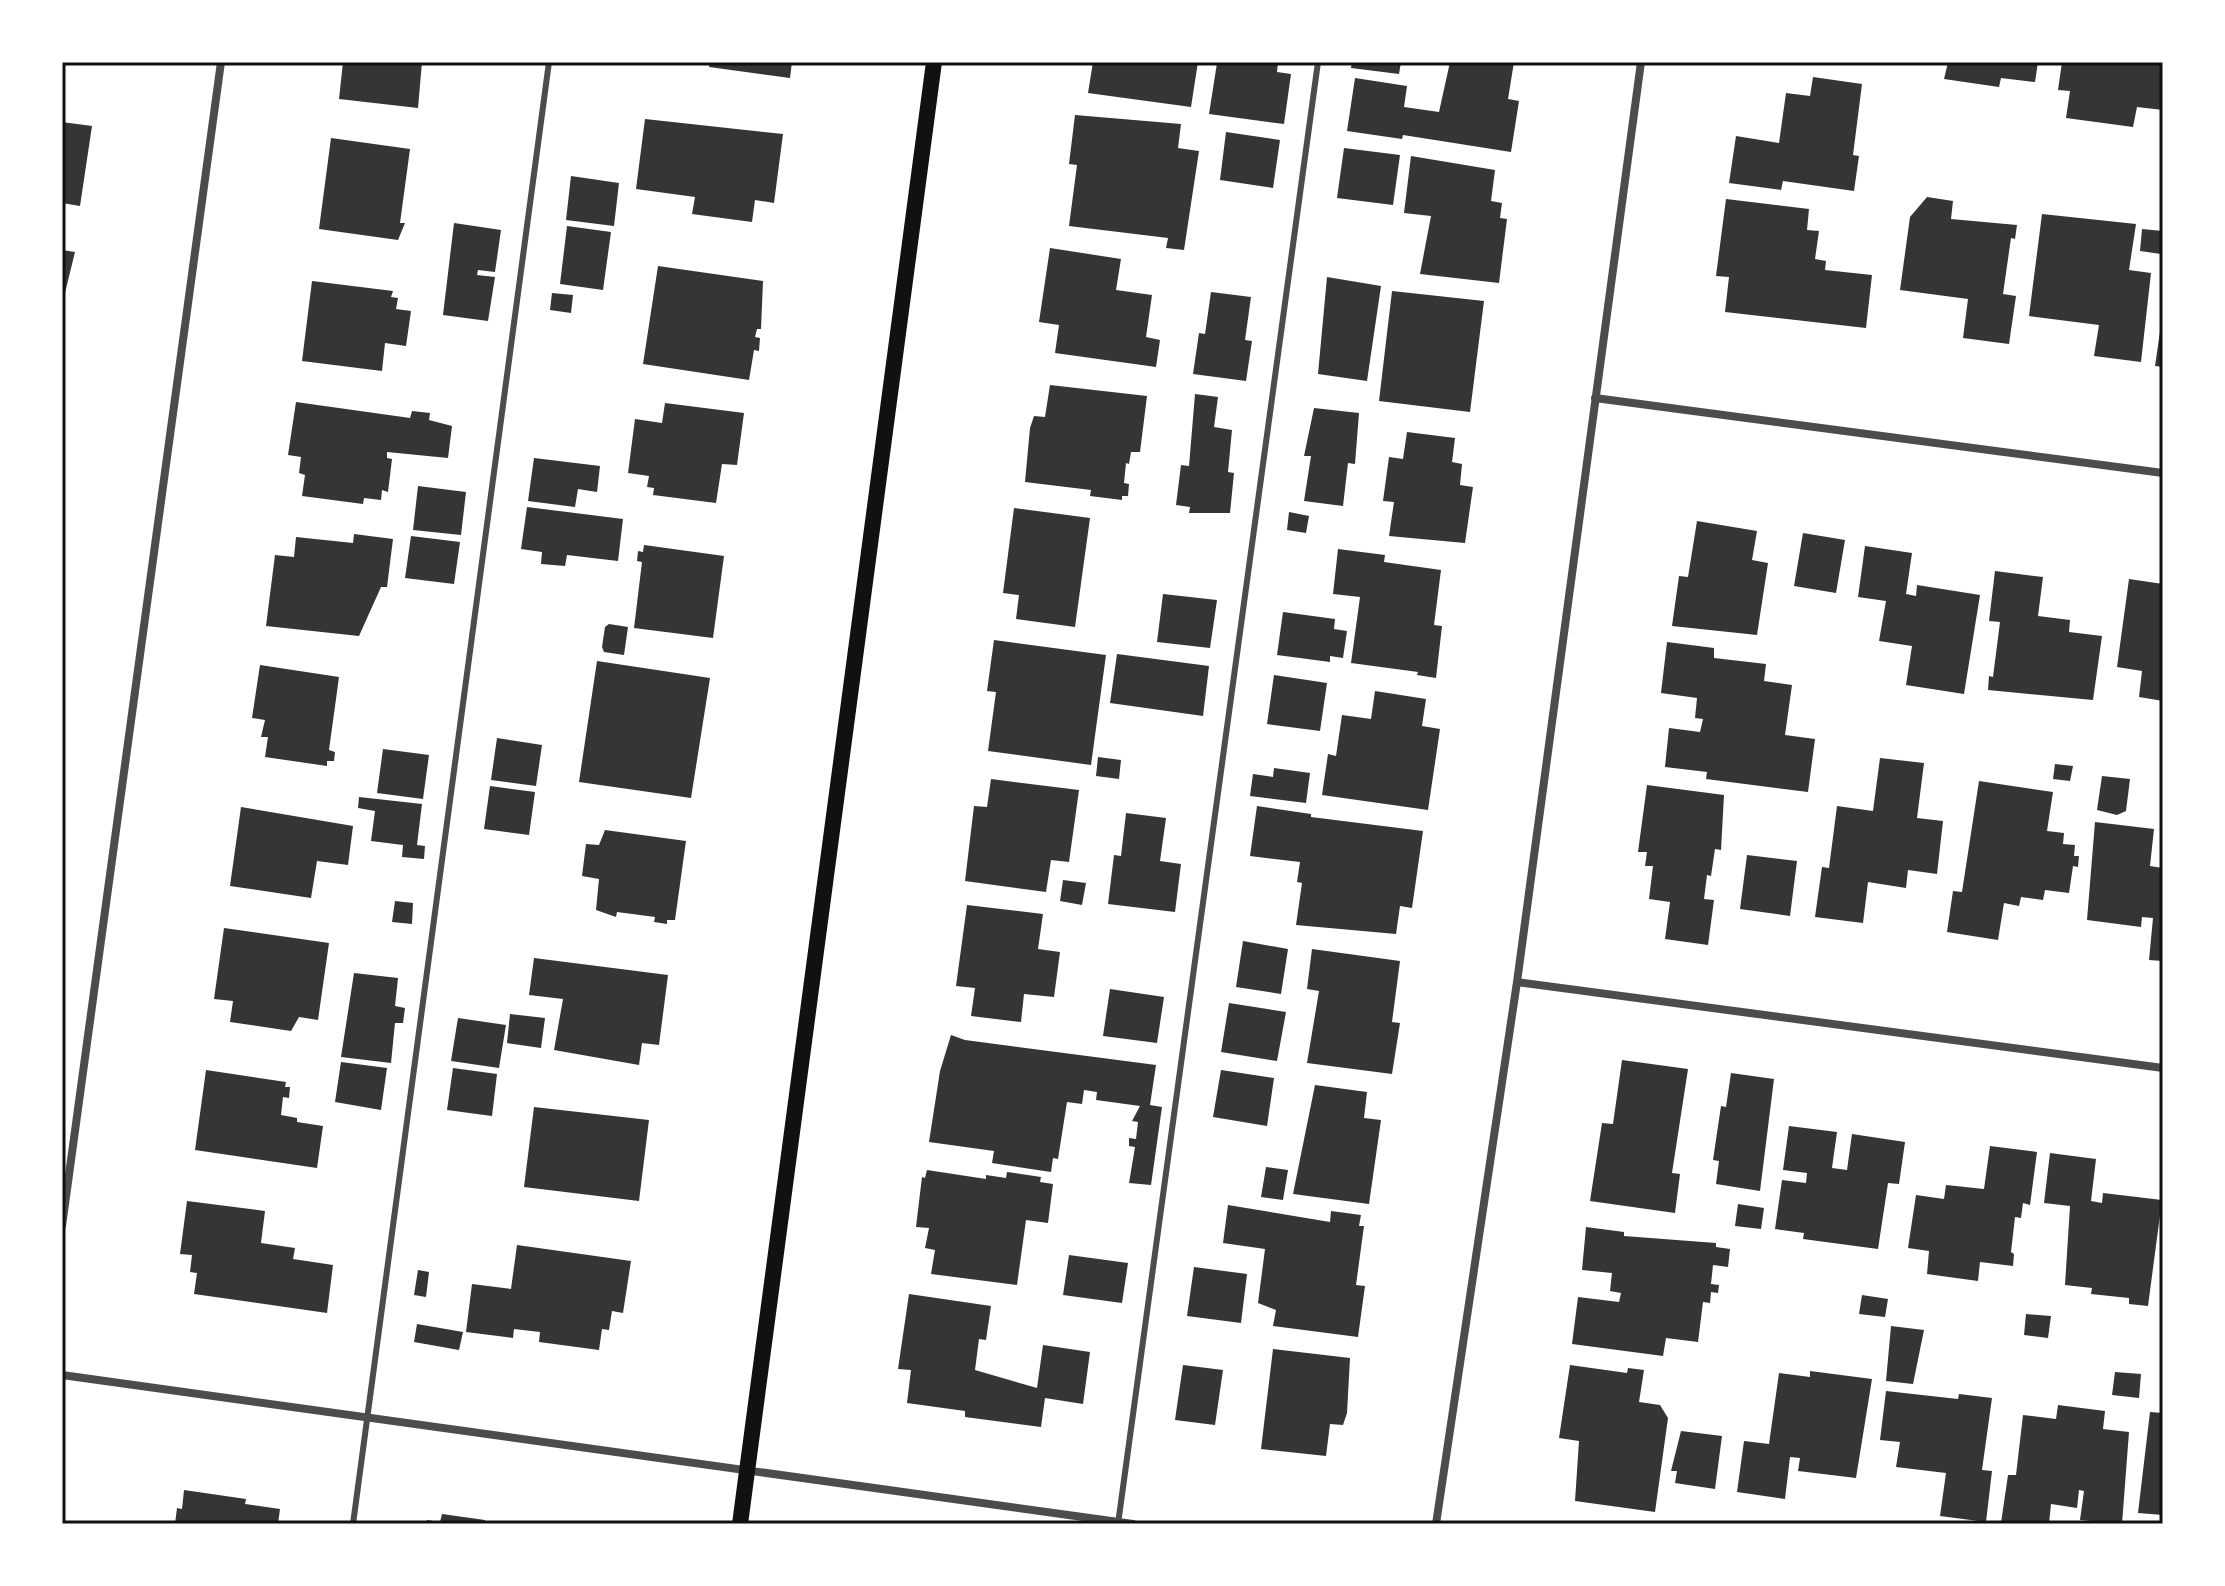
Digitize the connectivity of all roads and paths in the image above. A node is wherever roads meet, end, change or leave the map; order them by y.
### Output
1 (221, 62) edge
2 (549, 62) edge
3 (934, 62) edge
4 (1318, 62) edge
5 (1641, 62) edge
6 (1595, 398) junction
7 (2163, 473) edge
8 (1517, 982) junction
9 (2163, 1068) edge
10 (62, 1226) edge
11 (62, 1375) edge
12 (367, 1416) junction
13 (748, 1470) junction
14 (1118, 1523) edge
15 (353, 1524) edge
16 (740, 1524) edge
17 (1133, 1524) edge
18 (1436, 1524) edge

1 - 10 street
2 - 12 lane
3 - 13 main road
4 - 14 lane
5 - 6 street
6 - 7 street
6 - 8 street
8 - 9 street
8 - 18 street
11 - 12 street
12 - 13 street
12 - 15 lane
13 - 14 street
13 - 16 main road
14 - 17 street

